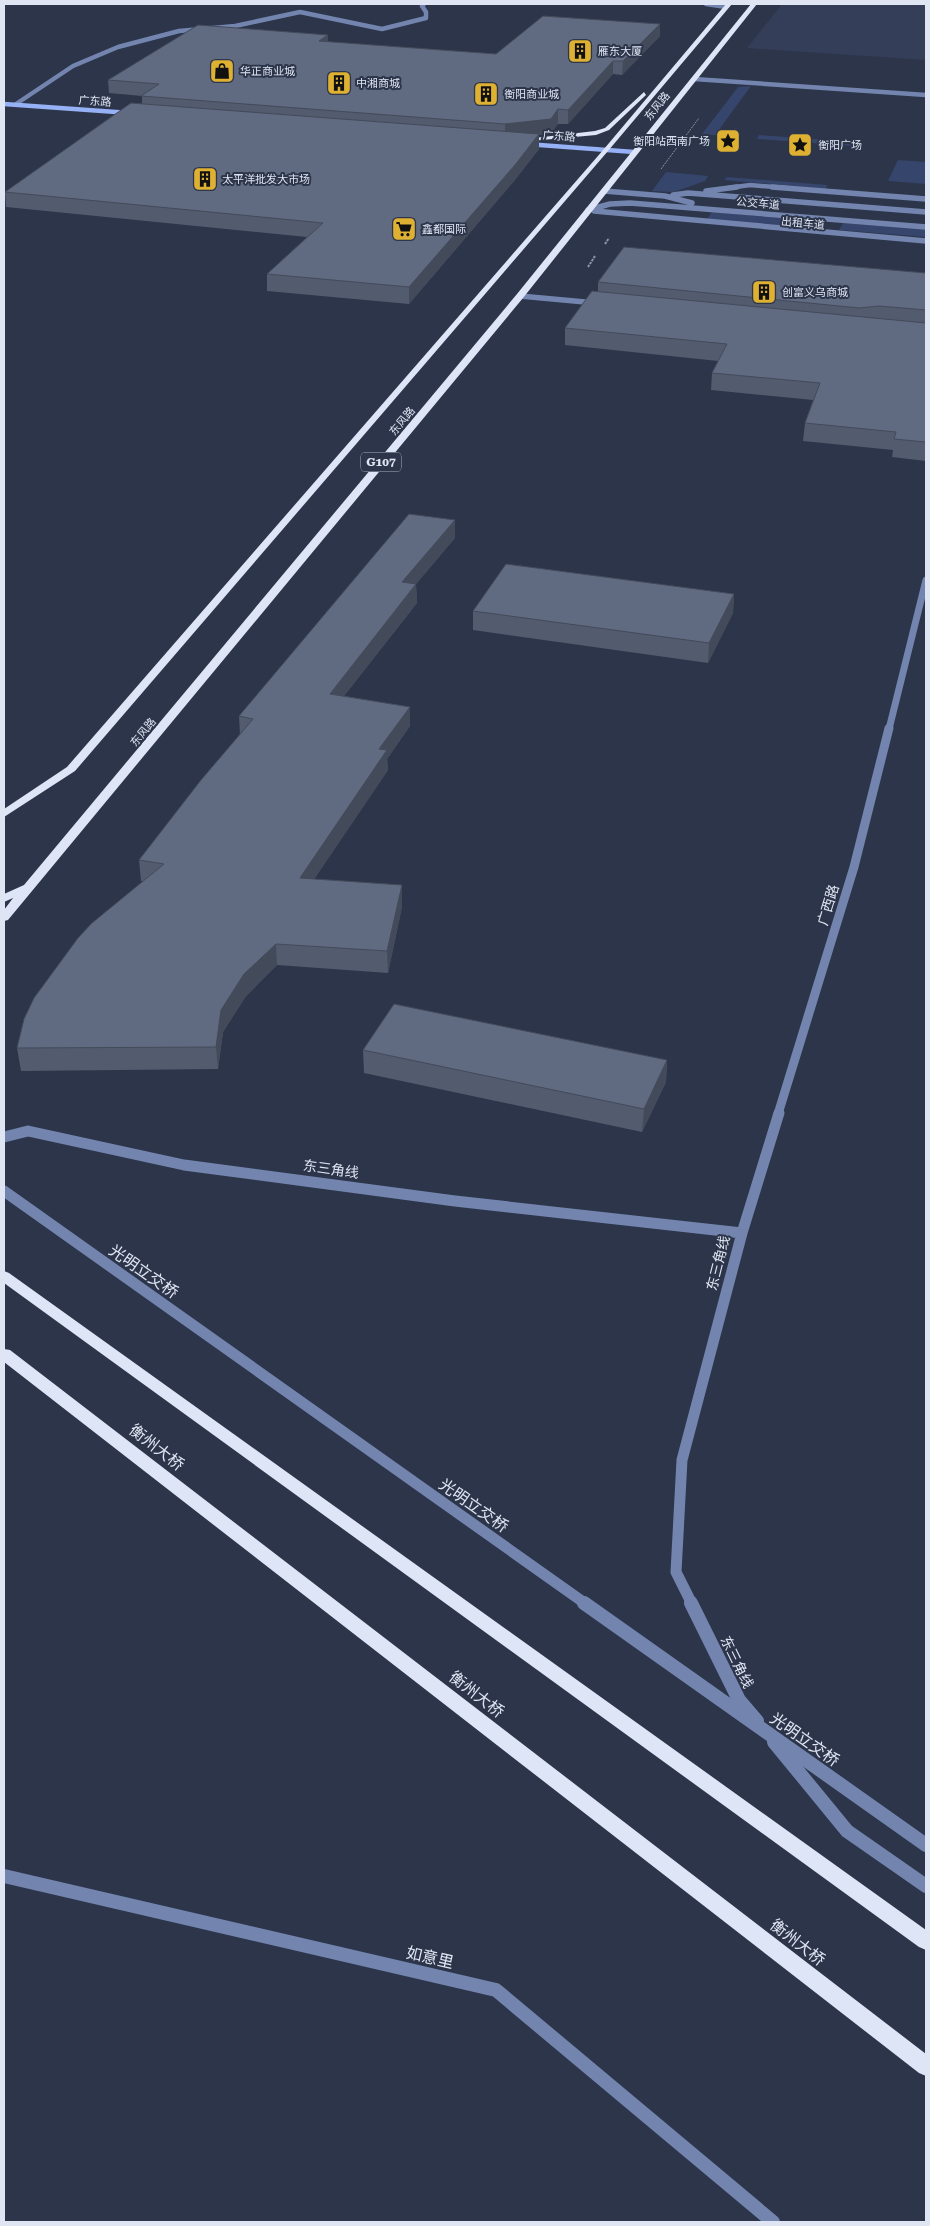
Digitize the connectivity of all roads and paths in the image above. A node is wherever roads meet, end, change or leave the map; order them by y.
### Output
1 (424, 4) edge
2 (706, 4) edge
3 (754, 4) edge
4 (728, 5) edge
5 (668, 76) junction
6 (694, 79) junction
7 (926, 95) edge
8 (4, 104) edge
9 (16, 104) junction
10 (134, 114) edge
11 (699, 118) dead end
12 (693, 126) dead end
13 (516, 142) joint
14 (606, 150) junction
15 (634, 152) junction
16 (604, 191) junction
17 (837, 192) junction
18 (688, 193) junction
19 (665, 196) junction
20 (926, 199) edge
21 (830, 205) junction
22 (588, 210) junction
23 (926, 212) edge
24 (824, 218) junction
25 (926, 226) edge
26 (926, 243) edge
27 (595, 256) dead end
28 (588, 267) dead end
29 (520, 296) junction
30 (598, 304) edge
31 (926, 580) edge
32 (4, 814) edge
33 (31, 885) junction
34 (4, 898) edge
35 (4, 917) edge
36 (4, 1137) edge
37 (4, 1191) edge
38 (742, 1233) junction
39 (4, 1276) edge
40 (4, 1354) edge
41 (926, 1846) edge
42 (4, 1876) edge
43 (926, 1886) edge
44 (926, 1941) edge
45 (926, 2066) edge
46 (773, 2222) edge

1 - 9 street
2 - 4 street
3 - 6 highway, 东风路 / G107
4 - 5 highway, 东风路 / G107
5 - 13 highway
5 - 14 highway, 东风路 / G107
6 - 7 street
6 - 15 highway, 东风路 / G107
8 - 9 main road, 广东路
9 - 10 main road, 广东路
11 - 12 path
13 - 14 main road, 广东路
14 - 15 main road, 广东路
14 - 32 highway, 东风路 / G107
15 - 16 highway, 东风路 / G107
16 - 19 street
16 - 22 highway, 东风路 / G107
17 - 18 street
17 - 20 street
17 - 21 street
18 - 19 street
18 - 21 street
19 - 24 street
21 - 23 street
21 - 24 street
22 - 24 street, 公交车道
22 - 26 street, 出租车道
22 - 29 highway, 东风路 / G107
24 - 25 street, 公交车道
27 - 28 path
29 - 30 street
29 - 33 highway, 东风路 / G107
31 - 38 street, 广西路
33 - 34 highway, G107
33 - 35 highway, 东风路 / G107
36 - 38 street, 东三角线
37 - 41 street, 光明立交桥, bridge
38 - 43 street, 东三角线
39 - 44 highway
40 - 45 highway, 衡州大桥
42 - 46 street, 如意里

